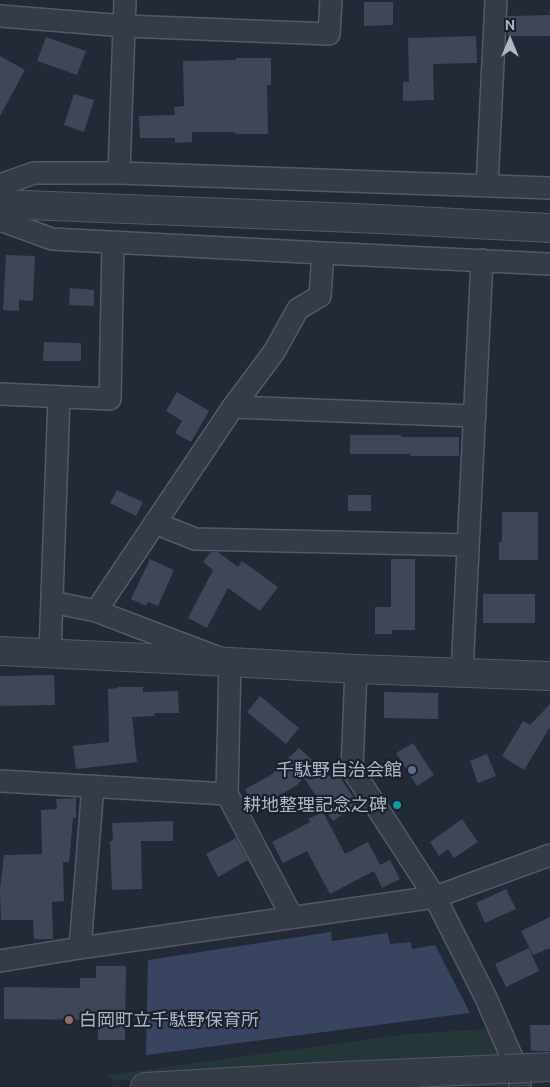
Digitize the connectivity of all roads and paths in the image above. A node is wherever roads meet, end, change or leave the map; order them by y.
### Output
1 (125, 0) edge
2 (331, 0) edge
3 (496, 0) edge
4 (0, 16) edge
5 (125, 26) junction
6 (119, 173) junction
7 (0, 185) edge
8 (487, 186) junction
9 (550, 188) edge
10 (0, 204) edge
11 (0, 220) edge
12 (550, 228) edge
13 (114, 243) junction
14 (323, 253) junction
15 (482, 260) junction
16 (550, 264) edge
17 (0, 394) edge
18 (59, 397) junction
19 (233, 407) junction
20 (475, 416) junction
21 (155, 523) junction
22 (468, 544) junction
23 (52, 602) junction
24 (96, 611) junction
25 (0, 651) edge
26 (50, 654) junction
27 (230, 662) junction
28 (356, 669) junction
29 (462, 673) junction
30 (550, 676) edge
31 (0, 781) edge
32 (93, 786) junction
33 (227, 794) junction
34 (550, 856) edge
35 (435, 897) junction
36 (292, 917) junction
37 (80, 948) junction
38 (0, 961) edge
39 (550, 1067) edge
40 (512, 1078) edge
41 (145, 1087) edge

1 - 5 street
2 - 5 street
3 - 8 street
4 - 5 street
5 - 6 street
6 - 7 street
6 - 8 street
8 - 9 street
10 - 12 street
11 - 13 street
13 - 14 street
13 - 18 street
14 - 15 street
14 - 19 street
15 - 16 street
15 - 20 street
17 - 18 street
18 - 23 street
19 - 20 street
19 - 21 street
20 - 22 street
21 - 22 street
21 - 24 street
22 - 29 street
23 - 24 street
23 - 26 street
24 - 27 street
25 - 26 street
26 - 27 street
27 - 28 street
27 - 33 street
28 - 29 street
28 - 35 street
29 - 30 street
31 - 32 street
32 - 33 street
32 - 37 street
33 - 36 street
34 - 35 street
35 - 36 street
35 - 40 street
36 - 37 street
37 - 38 street
39 - 40 street, bridge
40 - 41 street

